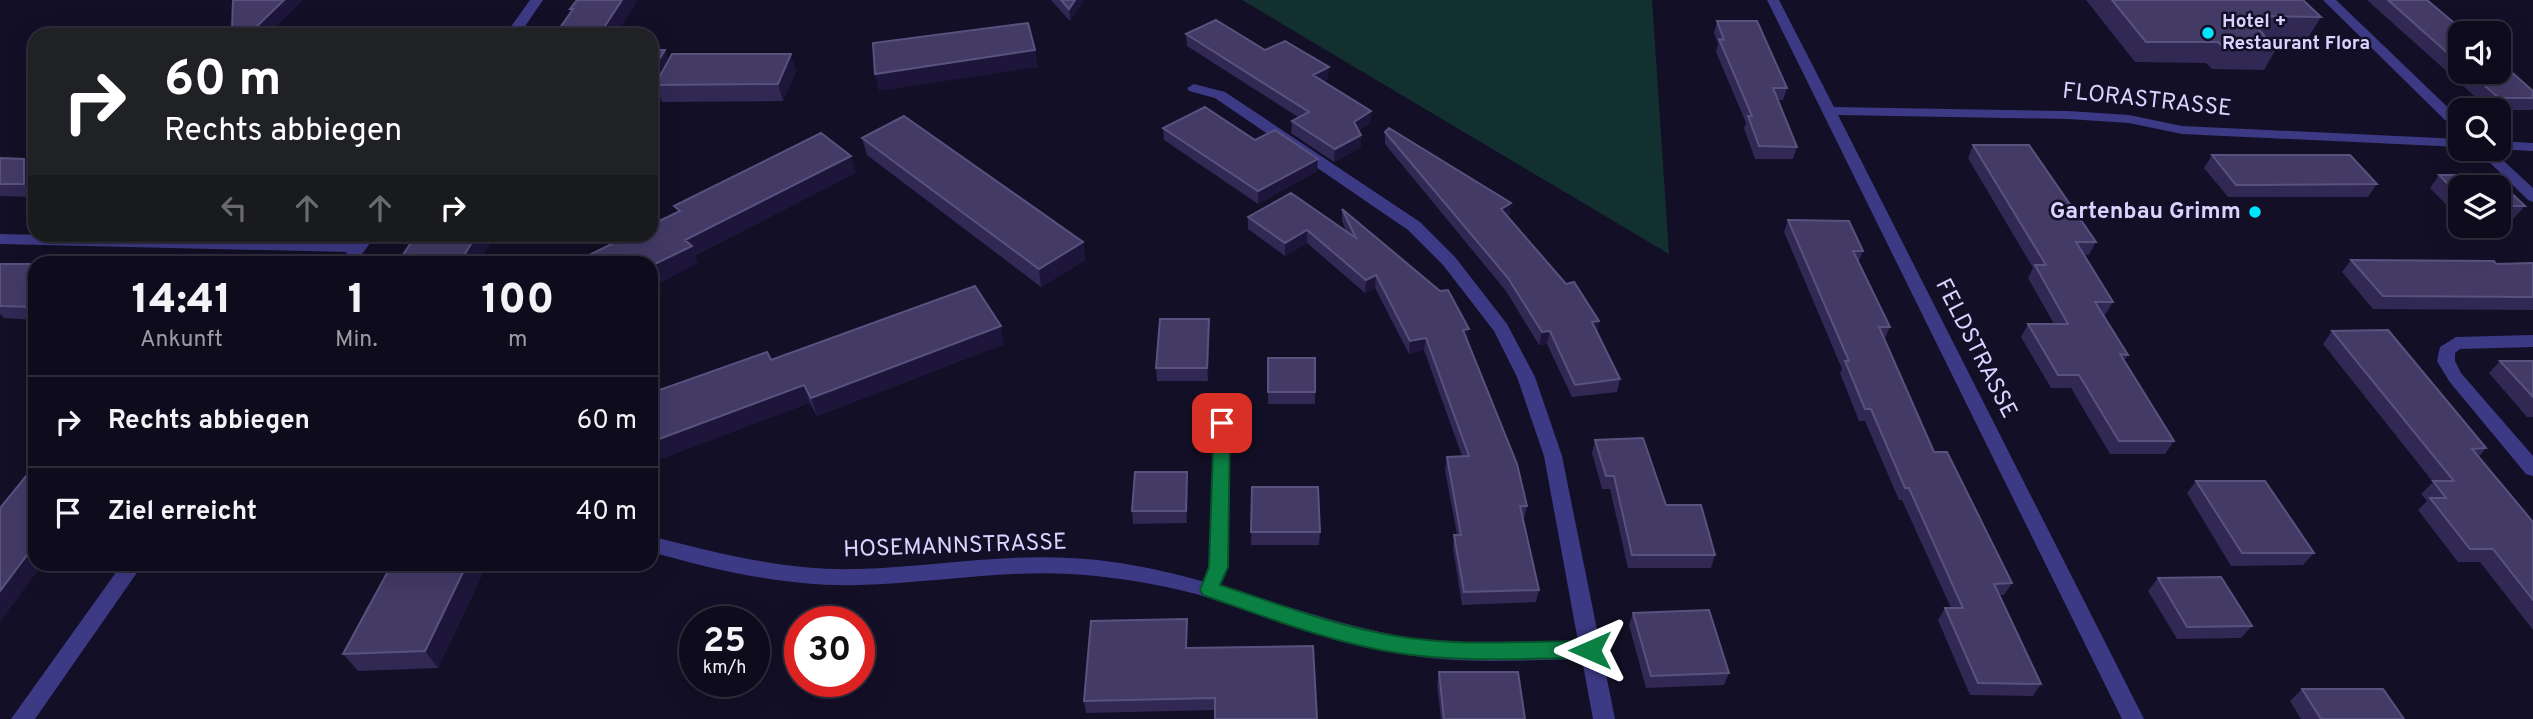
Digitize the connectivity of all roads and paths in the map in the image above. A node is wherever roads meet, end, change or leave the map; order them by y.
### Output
1 (537, 0) edge
2 (1773, 0) edge
3 (2329, 0) edge
4 (517, 28) edge
5 (1194, 88) dead end
6 (1828, 111) junction
7 (2448, 115) edge
8 (2448, 142) edge
9 (2511, 146) edge
10 (2533, 147) edge
11 (2496, 161) edge
12 (2533, 197) edge
13 (0, 239) edge
14 (28, 239) edge
15 (363, 242) edge
16 (353, 256) edge
17 (2533, 341) edge
18 (1222, 423) dead end
19 (2533, 469) edge
20 (658, 546) edge
21 (128, 571) edge
22 (1209, 590) junction
23 (1590, 650) junction
24 (22, 719) edge
25 (1604, 719) edge
26 (2133, 719) edge

1 - 4 street
2 - 6 street, FELDSTRASSE
3 - 7 street
5 - 23 street
6 - 8 street, FLORASTRASSE
6 - 26 street, FELDSTRASSE
9 - 10 street
11 - 12 street
13 - 14 street
15 - 16 street
17 - 19 street
18 - 22 lane
20 - 22 street, HOSEMANNSTRASSE
21 - 24 street
22 - 23 street, HOSEMANNSTRASSE
23 - 25 street

